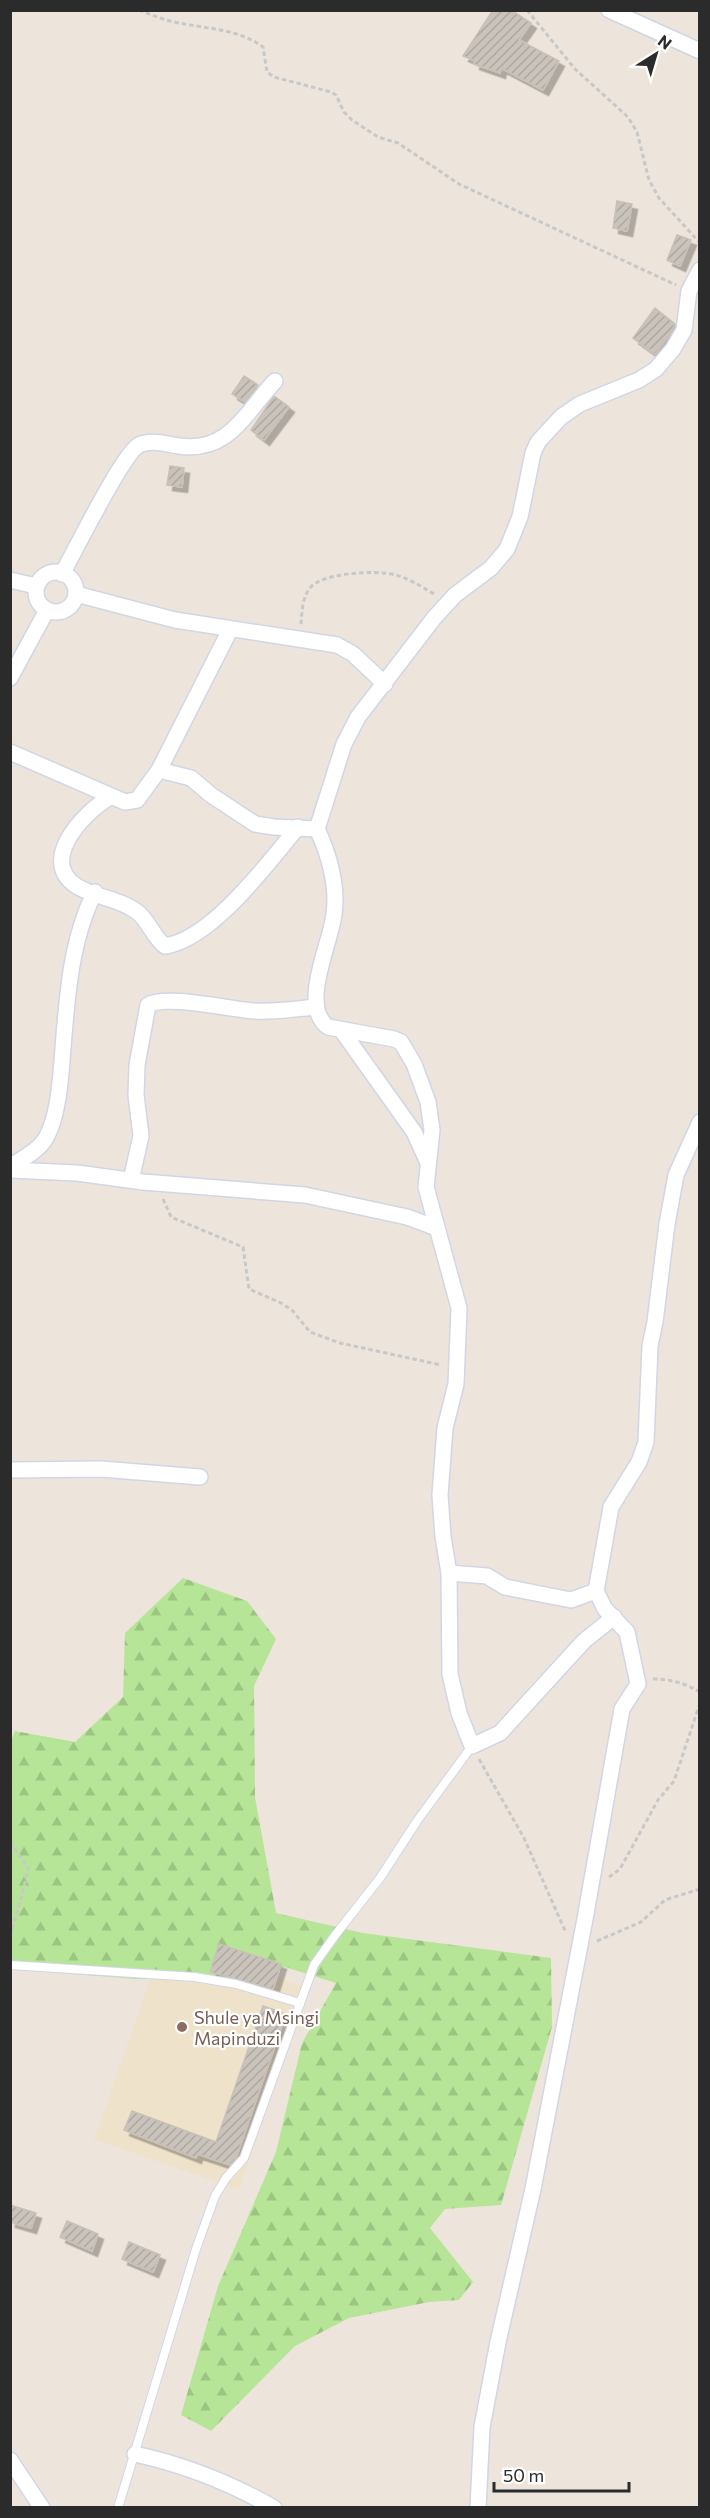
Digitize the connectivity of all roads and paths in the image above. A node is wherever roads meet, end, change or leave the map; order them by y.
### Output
1 (139, 10) edge
2 (527, 10) edge
3 (609, 10) edge
4 (699, 51) edge
5 (699, 243) edge
6 (699, 270) edge
7 (689, 291) junction
8 (275, 381) dead end
9 (62, 574) junction
10 (10, 580) edge
11 (36, 586) junction
12 (76, 594) junction
13 (448, 603) junction
14 (47, 610) junction
15 (230, 630) junction
16 (303, 640) junction
17 (10, 678) edge
18 (385, 684) junction
19 (10, 752) edge
20 (159, 770) junction
21 (110, 796) junction
22 (298, 827) junction
23 (317, 829) junction
24 (95, 892) junction
25 (316, 1007) junction
26 (342, 1031) junction
27 (699, 1122) edge
28 (428, 1163) junction
29 (10, 1168) edge
30 (137, 1181) junction
31 (437, 1228) junction
32 (458, 1369) junction
33 (10, 1470) edge
34 (200, 1477) dead end
35 (449, 1573) junction
36 (596, 1591) junction
37 (614, 1617) junction
38 (638, 1684) junction
39 (699, 1692) edge
40 (699, 1704) edge
41 (472, 1746) junction
42 (10, 1842) edge
43 (699, 1889) edge
44 (589, 1896) junction
45 (10, 1936) edge
46 (578, 1954) junction
47 (10, 1965) edge
48 (300, 2003) junction
49 (135, 2454) junction
50 (10, 2460) edge
51 (42, 2508) edge
52 (118, 2508) edge
53 (274, 2508) edge
54 (478, 2508) edge

1 - 7 path
2 - 5 path
3 - 4 street
6 - 7 street
7 - 13 street
8 - 9 street
9 - 11 street
9 - 12 street
10 - 11 street
11 - 14 street
12 - 14 street
12 - 15 street
13 - 16 path
13 - 18 street
14 - 17 street
15 - 16 street
15 - 20 street
16 - 18 street
18 - 23 street
19 - 21 street
20 - 21 street
20 - 22 street
21 - 24 street
22 - 23 street
22 - 24 street
23 - 25 street
24 - 29 street
25 - 26 street
25 - 30 street
26 - 28 street
26 - 28 street
27 - 36 street
28 - 31 street
29 - 30 street
30 - 31 street
30 - 32 path
31 - 32 street
32 - 35 street
33 - 34 street
35 - 36 street
35 - 41 street
36 - 37 street
37 - 38 street
37 - 41 street
38 - 39 path
38 - 44 street
40 - 44 path
41 - 46 path
41 - 48 lane
42 - 45 path
43 - 46 path
44 - 46 street
46 - 54 street
47 - 48 lane
48 - 49 lane
49 - 52 lane
49 - 53 street
50 - 51 street

